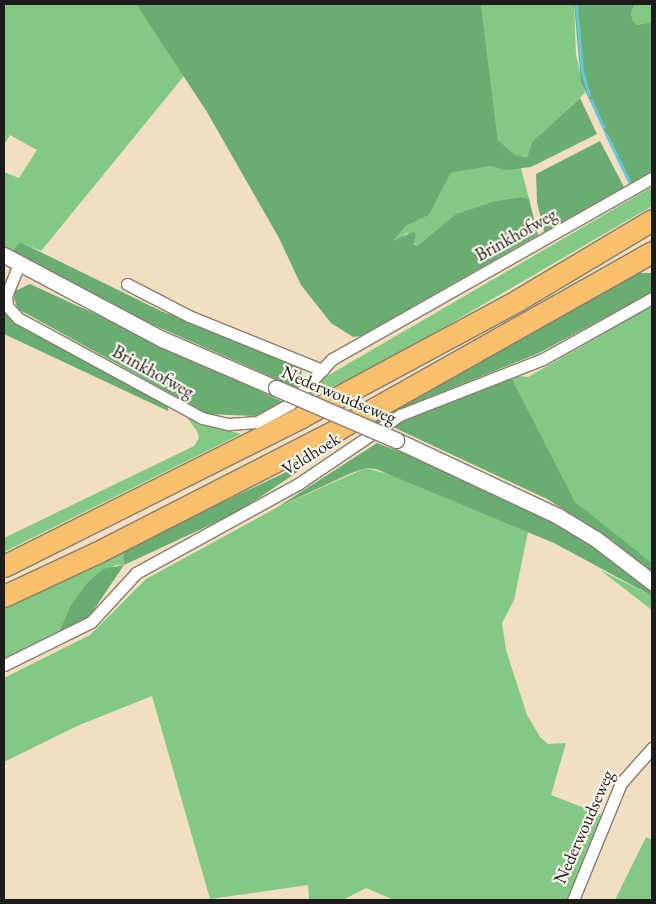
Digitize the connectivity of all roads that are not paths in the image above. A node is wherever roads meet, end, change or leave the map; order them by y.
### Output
1 (652, 178) edge
2 (652, 220) edge
3 (652, 252) edge
4 (4, 255) edge
5 (19, 264) junction
6 (127, 284) dead end
7 (652, 298) edge
8 (322, 370) junction
9 (4, 566) edge
10 (652, 582) edge
11 (4, 596) edge
12 (4, 665) edge
13 (652, 748) edge
14 (573, 900) edge

1 - 8 street, Brinkhofweg
2 - 9 highway
3 - 11 highway
4 - 5 street, Nederwoudseweg
5 - 8 street, Brinkhofweg
5 - 10 street, Nederwoudseweg, bridge
6 - 8 street
7 - 12 street, Veldhoek
13 - 14 street, Nederwoudseweg

